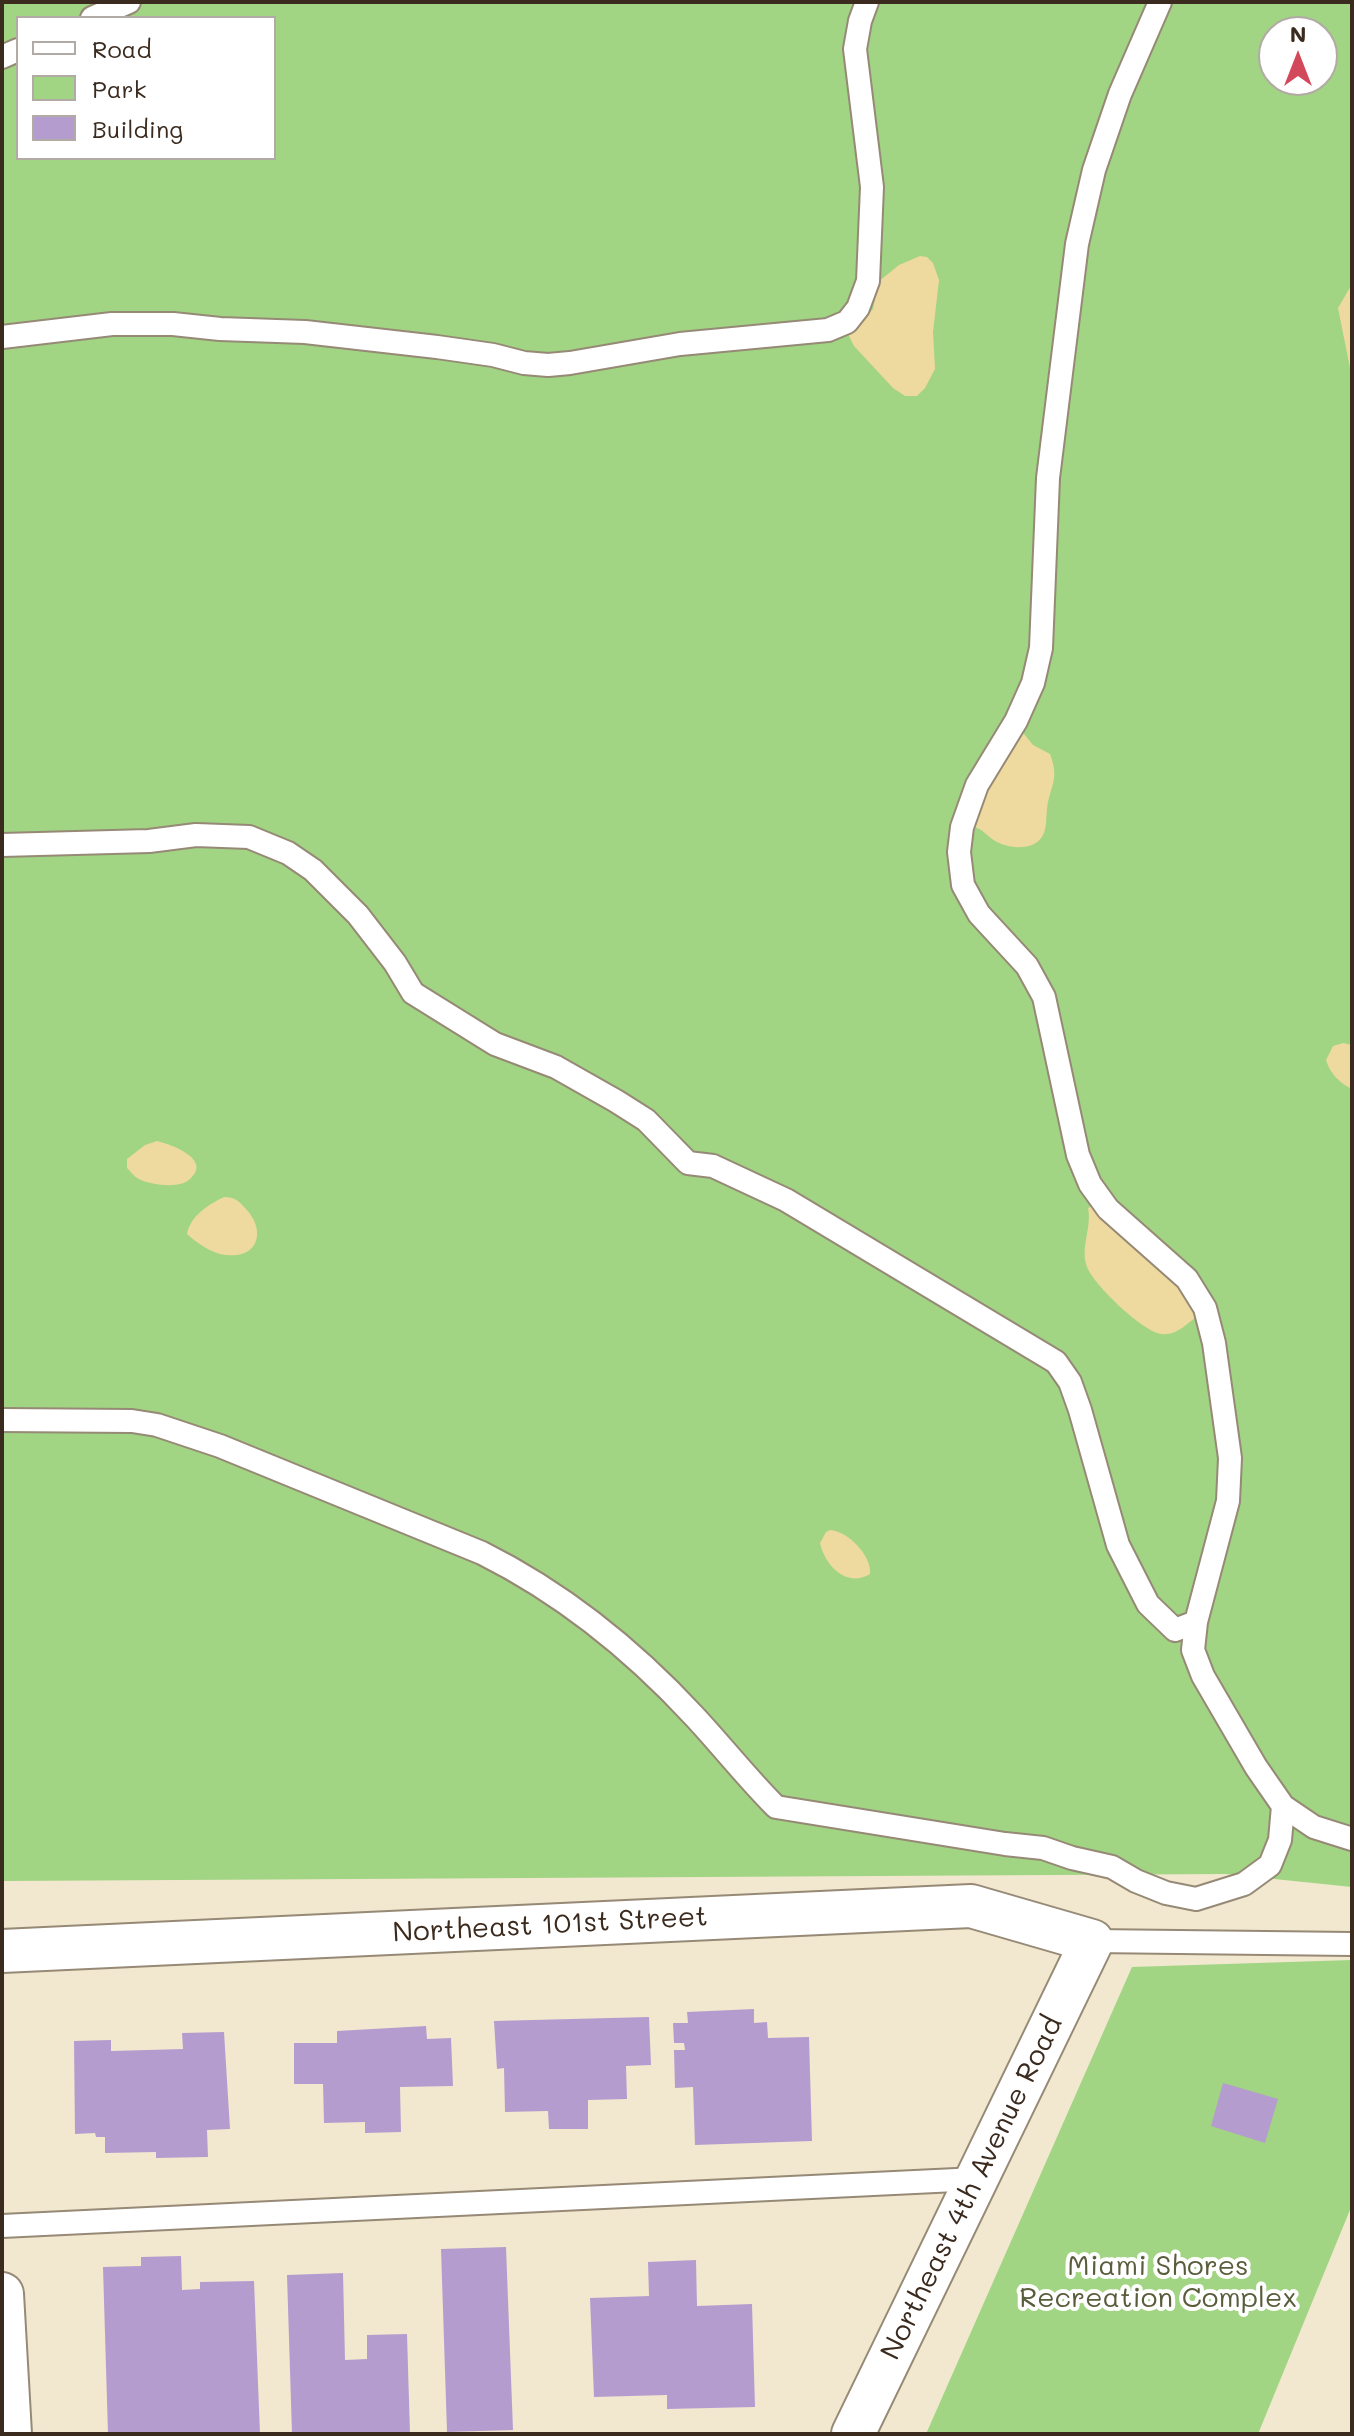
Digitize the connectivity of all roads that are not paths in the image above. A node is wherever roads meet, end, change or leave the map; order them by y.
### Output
1 (129, 2) edge
2 (867, 2) edge
3 (1160, 2) edge
4 (97, 16) edge
5 (2, 337) edge
6 (2, 845) edge
7 (2, 1420) edge
8 (1196, 1622) junction
9 (1283, 1806) junction
10 (1352, 1839) edge
11 (1092, 1941) junction
12 (1352, 1944) edge
13 (2, 1951) edge
14 (977, 2179) junction
15 (2, 2226) edge
16 (2, 2294) edge
17 (10, 2434) edge
18 (853, 2434) edge

1 - 4 lane
2 - 5 lane
3 - 8 lane
6 - 8 lane
7 - 9 lane
8 - 9 lane
9 - 10 lane
11 - 12 lane
11 - 13 street, Northeast 101st Street
11 - 14 street, Northeast 4th Avenue Road
14 - 15 lane
14 - 18 street, Northeast 4th Avenue Road
16 - 17 street

